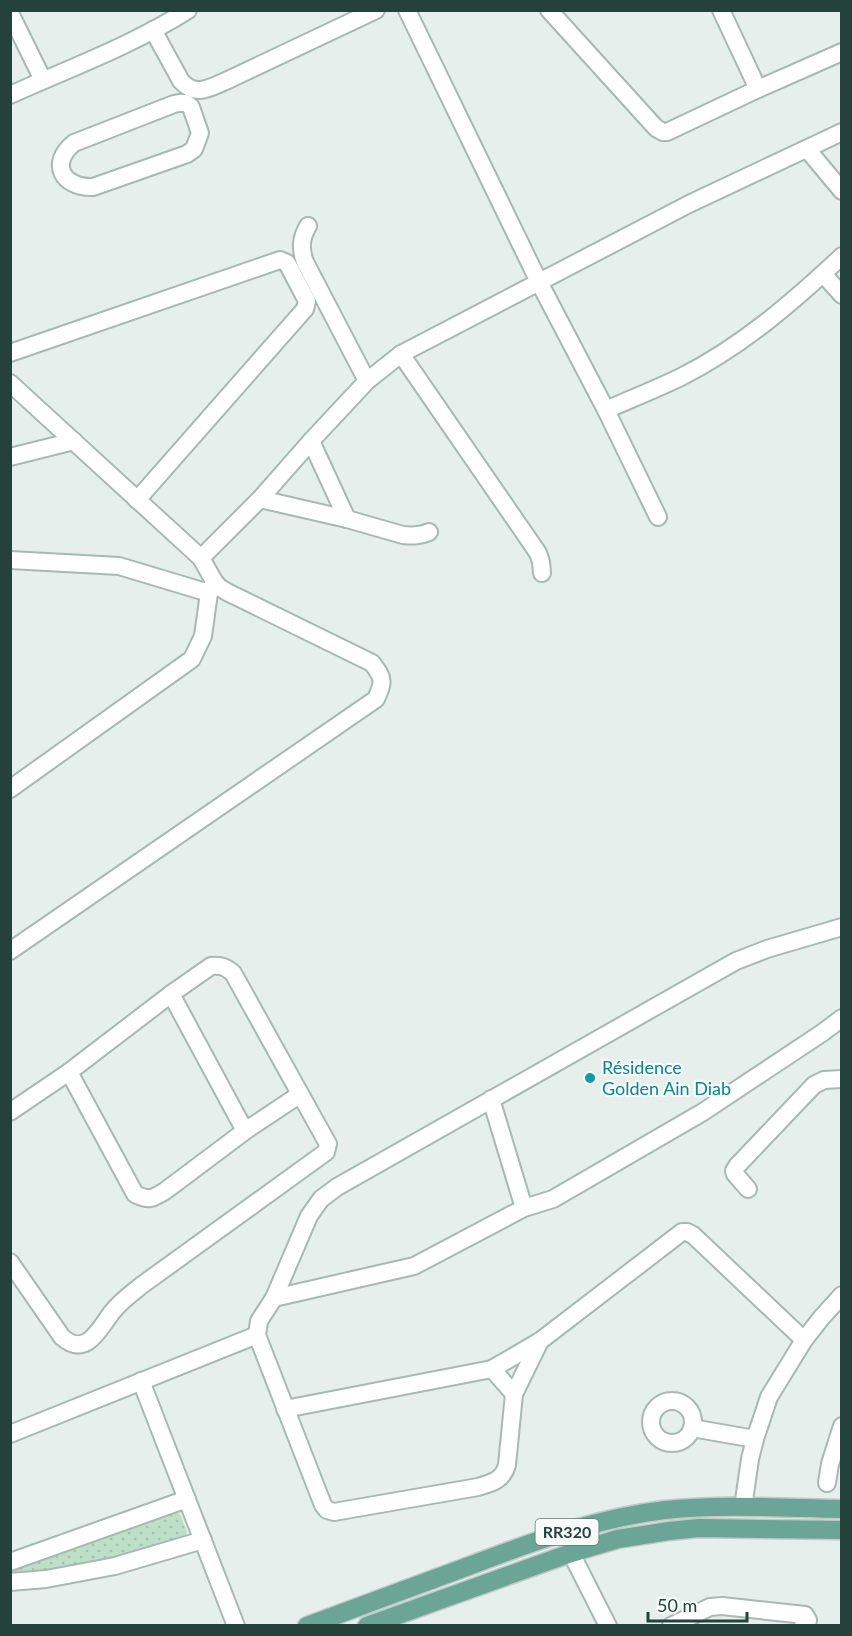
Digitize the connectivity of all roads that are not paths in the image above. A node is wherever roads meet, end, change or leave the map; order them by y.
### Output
1 (188, 10) edge
2 (376, 10) edge
3 (407, 10) edge
4 (549, 10) edge
5 (721, 10) edge
6 (10, 13) edge
7 (167, 16) edge
8 (153, 30) junction
9 (842, 52) edge
10 (43, 80) junction
11 (758, 89) junction
12 (10, 94) edge
13 (190, 97) junction
14 (842, 132) edge
15 (807, 149) junction
16 (842, 191) edge
17 (308, 226) dead end
18 (842, 256) edge
19 (823, 274) junction
20 (539, 282) junction
21 (842, 295) edge
22 (10, 353) edge
23 (401, 354) junction
24 (367, 381) junction
25 (10, 383) edge
26 (606, 410) junction
27 (74, 441) junction
28 (311, 441) junction
29 (10, 457) edge
30 (260, 499) junction
31 (137, 500) junction
32 (658, 517) dead end
33 (347, 519) junction
34 (429, 532) dead end
35 (201, 558) junction
36 (10, 560) edge
37 (542, 573) dead end
38 (212, 587) junction
39 (10, 789) edge
40 (842, 927) edge
41 (10, 951) edge
42 (171, 994) junction
43 (842, 1018) edge
44 (69, 1072) junction
45 (842, 1079) edge
46 (299, 1095) junction
47 (491, 1099) junction
48 (10, 1112) edge
49 (245, 1131) junction
50 (748, 1189) dead end
51 (524, 1208) junction
52 (10, 1262) edge
53 (842, 1295) edge
54 (274, 1298) junction
55 (257, 1335) junction
56 (804, 1340) junction
57 (540, 1341) junction
58 (492, 1369) junction
59 (141, 1381) junction
60 (514, 1394) junction
61 (285, 1409) junction
62 (842, 1426) edge
63 (692, 1428) dead end
64 (10, 1434) edge
65 (754, 1439) junction
66 (827, 1483) dead end
67 (187, 1499) junction
68 (743, 1507) junction
69 (842, 1509) edge
70 (842, 1530) edge
71 (203, 1540) junction
72 (571, 1553) junction
73 (10, 1562) edge
74 (10, 1582) edge
75 (236, 1626) edge
76 (307, 1626) edge
77 (367, 1626) edge
78 (608, 1626) edge
79 (671, 1626) edge
80 (802, 1626) edge

1 - 7 street
2 - 13 street
3 - 20 street
4 - 11 street
5 - 11 street
6 - 10 street
7 - 8 street
8 - 10 street
8 - 13 street
9 - 11 street
10 - 12 street
13 - 13 street
14 - 15 street
15 - 16 street
15 - 20 street
17 - 24 street
18 - 19 street
19 - 21 street
19 - 26 street
20 - 23 street
20 - 26 street
22 - 31 street
23 - 24 street
23 - 37 street
24 - 28 street
25 - 27 street
26 - 32 street
27 - 29 street
27 - 31 street
28 - 30 street
28 - 33 street
30 - 33 street
30 - 35 street
31 - 35 street
33 - 34 street
35 - 38 street
36 - 38 street
38 - 39 street
38 - 41 street
40 - 47 street
42 - 44 street
42 - 46 street
42 - 49 street
43 - 51 street
44 - 48 street
44 - 49 street
45 - 50 street
46 - 49 street
46 - 52 street
47 - 51 street
47 - 54 street
51 - 54 street
53 - 56 street
54 - 55 street
55 - 59 street
55 - 61 street
56 - 57 street
56 - 65 street
57 - 58 street
57 - 60 street
58 - 60 street
58 - 61 street
59 - 64 street
59 - 67 street
60 - 61 street
62 - 66 street
63 - 65 street
65 - 68 street
67 - 71 street
67 - 73 street
68 - 69 main road, RR320
68 - 76 main road, RR320
70 - 72 main road, RR320
71 - 74 street
71 - 75 street
72 - 77 main road, RR320
72 - 78 street
79 - 80 street

